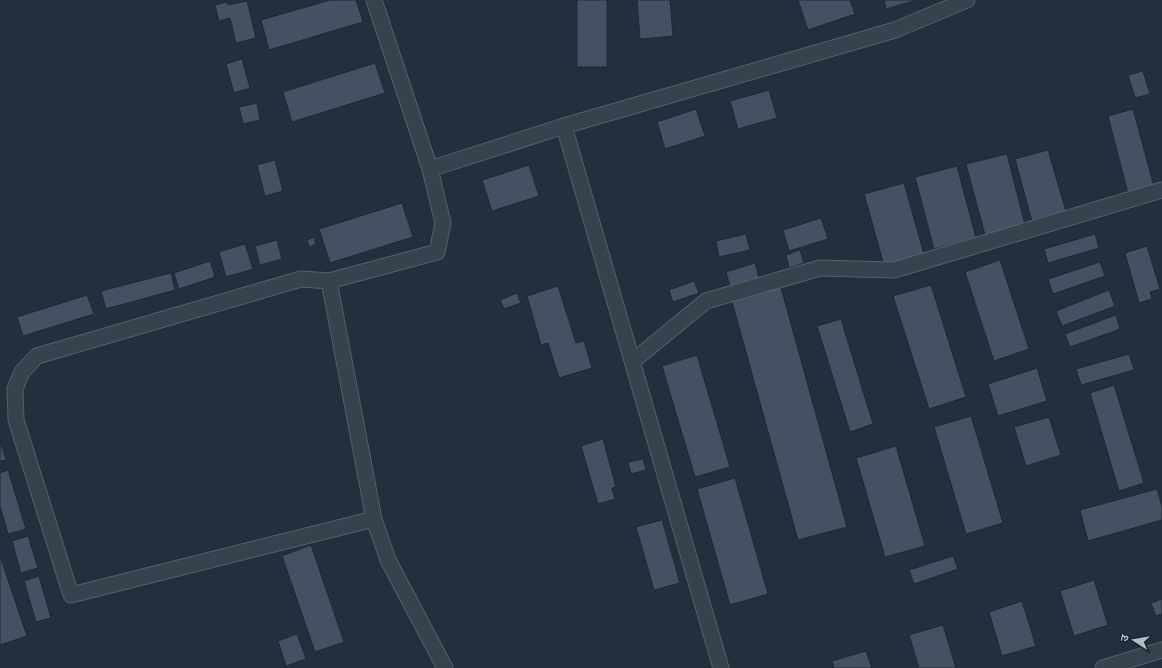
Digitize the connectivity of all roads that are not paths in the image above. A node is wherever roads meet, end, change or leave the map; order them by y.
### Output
1 (967, 0) edge
2 (376, 1) edge
3 (564, 126) junction
4 (430, 169) junction
5 (1162, 190) edge
6 (329, 281) junction
7 (633, 362) junction
8 (374, 519) junction
9 (1162, 650) edge
10 (445, 668) edge
11 (721, 668) edge
12 (1103, 668) edge

1 - 3 street
2 - 4 street
3 - 4 street
3 - 7 street
4 - 6 street
5 - 7 street
6 - 8 street
6 - 8 street
7 - 11 street
8 - 10 street
9 - 12 street

